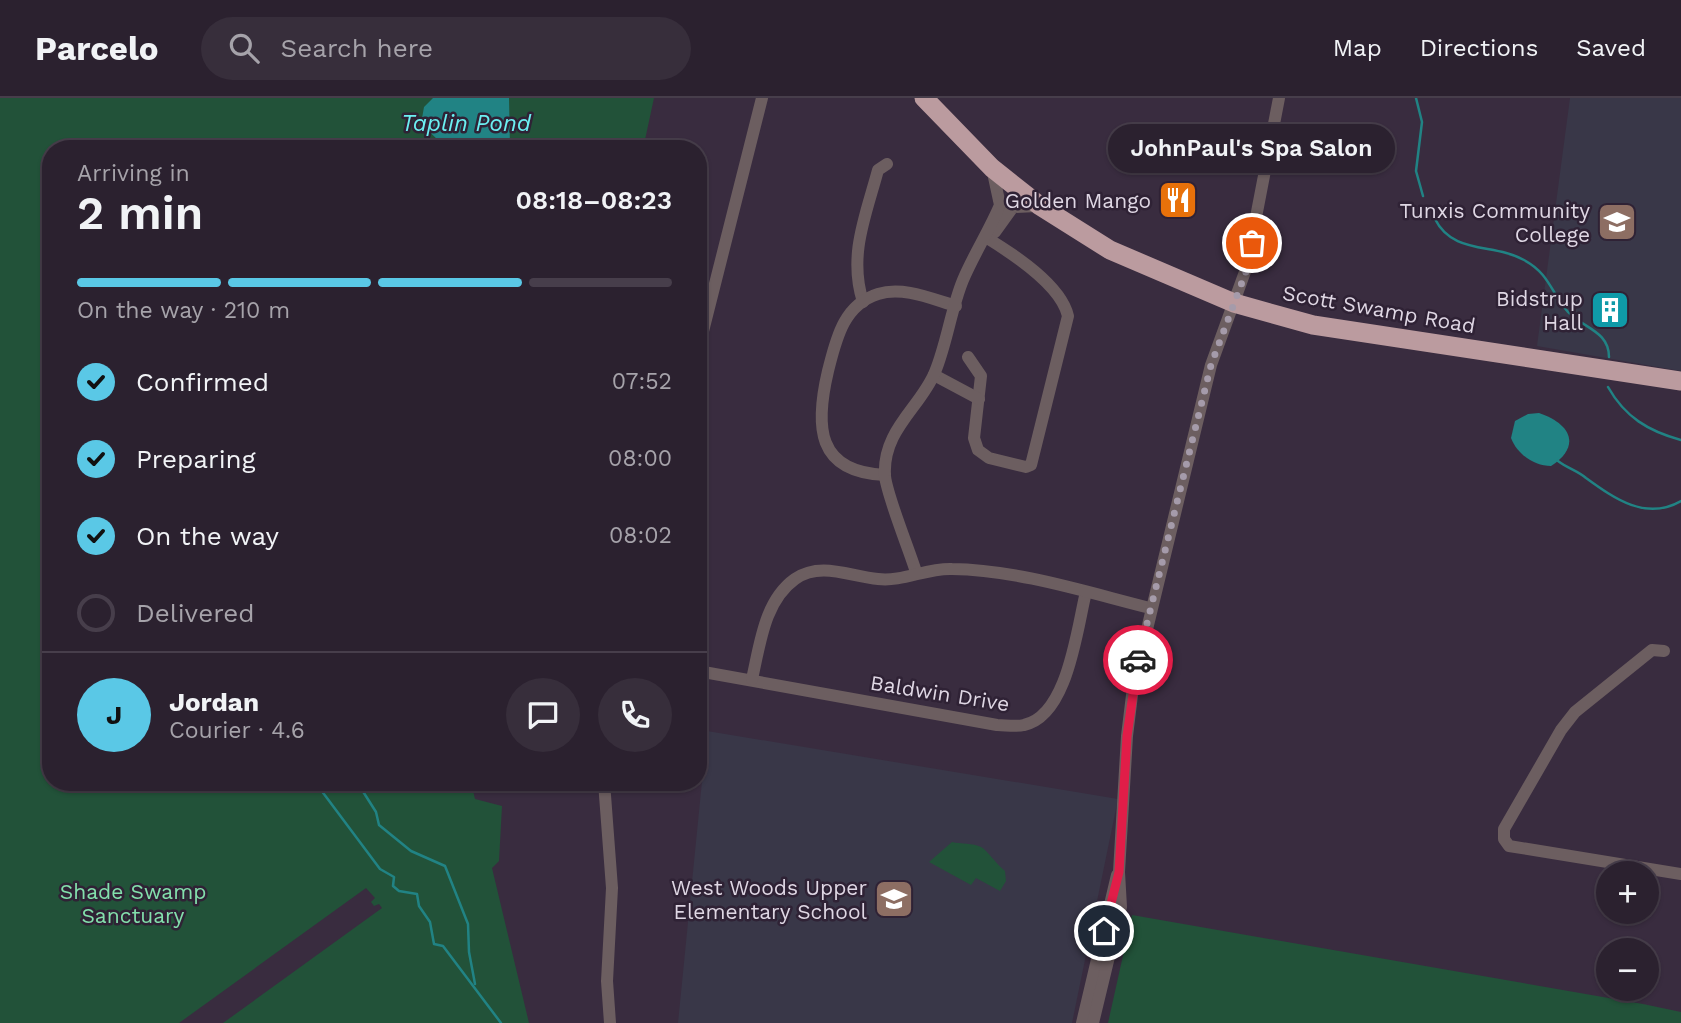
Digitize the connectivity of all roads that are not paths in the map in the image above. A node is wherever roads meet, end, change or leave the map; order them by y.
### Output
1 (762, 98) edge
2 (924, 98) edge
3 (1279, 98) edge
4 (887, 164) dead end
5 (992, 168) junction
6 (1040, 206) junction
7 (987, 238) junction
8 (863, 302) junction
9 (1234, 303) junction
10 (956, 306) junction
11 (707, 315) edge
12 (968, 358) dead end
13 (934, 374) junction
14 (1681, 381) edge
15 (979, 399) junction
16 (885, 475) junction
17 (916, 572) junction
18 (1086, 592) junction
19 (1150, 608) junction
20 (1664, 651) dead end
21 (707, 672) edge
22 (752, 679) junction
23 (605, 791) edge
24 (1119, 872) junction
25 (1681, 874) edge
26 (610, 1023) edge
27 (1082, 1023) edge
28 (1093, 1023) edge

1 - 11 street
2 - 5 highway, Scott Swamp Road
3 - 9 street
4 - 8 street
5 - 6 highway, Scott Swamp Road
5 - 7 street
6 - 7 street
6 - 9 highway, Scott Swamp Road
7 - 10 street
7 - 15 street
8 - 10 street
8 - 16 street
9 - 14 highway, Scott Swamp Road
9 - 19 street
10 - 13 street
12 - 15 street
13 - 15 street
13 - 16 street
16 - 17 street
17 - 18 street
17 - 22 street
18 - 19 street
18 - 22 street, Baldwin Drive
19 - 24 street
20 - 25 street
21 - 22 street, Baldwin Drive
23 - 26 street
24 - 27 street
24 - 28 street

